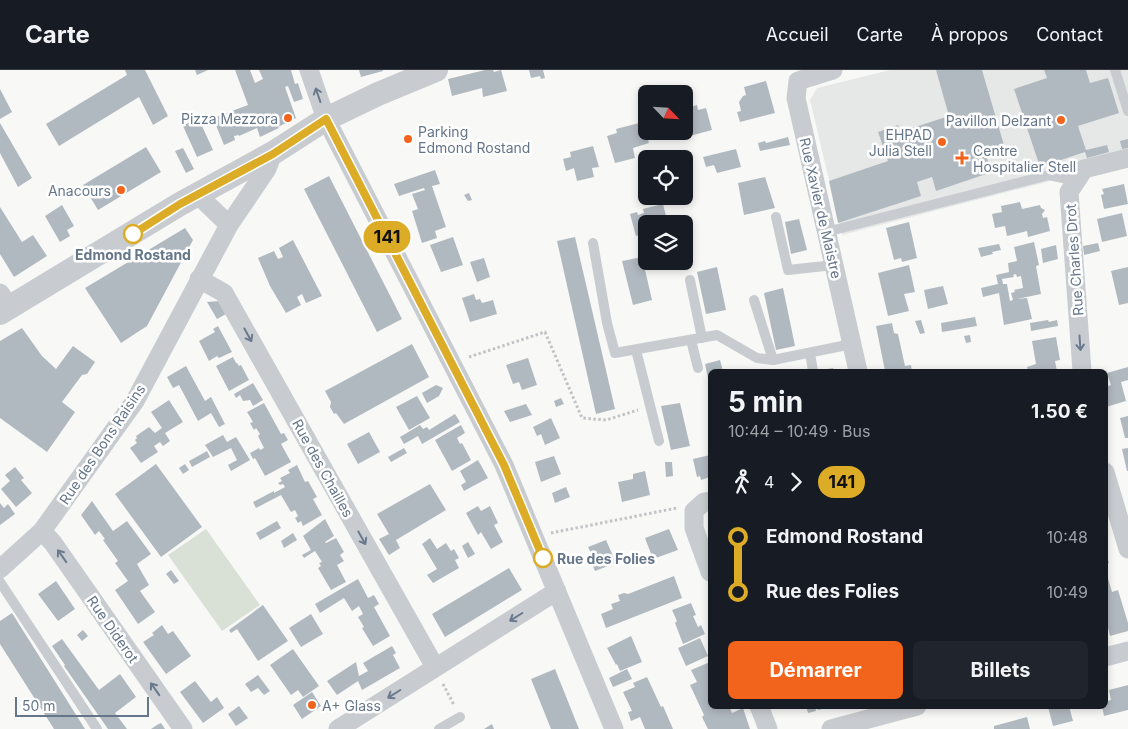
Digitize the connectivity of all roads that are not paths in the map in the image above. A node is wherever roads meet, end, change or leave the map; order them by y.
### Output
1 (309, 70) edge
2 (436, 70) edge
3 (834, 70) edge
4 (1115, 70) edge
5 (1128, 111) edge
6 (326, 119) junction
7 (273, 154) junction
8 (1128, 158) edge
9 (1077, 181) junction
10 (198, 195) junction
11 (776, 217) dead end
12 (229, 225) junction
13 (826, 232) junction
14 (593, 242) dead end
15 (834, 265) junction
16 (199, 279) junction
17 (690, 280) dead end
18 (754, 300) dead end
19 (3, 304) edge
20 (702, 338) junction
21 (691, 340) junction
22 (852, 344) junction
23 (636, 350) junction
24 (810, 353) junction
25 (773, 360) junction
26 (698, 368) dead end
27 (813, 369) edge
28 (858, 369) edge
29 (1082, 369) edge
30 (659, 441) dead end
31 (1108, 482) edge
32 (707, 502) edge
33 (42, 531) junction
34 (1128, 549) edge
35 (708, 566) edge
36 (0, 569) edge
37 (0, 582) edge
38 (557, 591) junction
39 (1128, 651) edge
40 (1108, 656) edge
41 (435, 667) junction
42 (760, 709) edge
43 (906, 709) edge
44 (460, 717) road end
45 (97, 729) edge
46 (183, 729) edge
47 (338, 729) edge
48 (439, 729) edge
49 (614, 729) edge
50 (768, 729) edge
51 (831, 729) edge

6 -> 1 street
2 - 6 street
3 - 13 street, Rue Xavier de Maistre
4 - 5 lane
6 - 7 street
6 - 38 street
7 - 10 street
7 - 12 street, Rue des Bons Raisins
8 - 9 street
9 - 13 lane
9 -> 29 street, Rue Charles Drot
10 - 12 street
10 - 19 street
11 - 15 lane
12 - 16 street, Rue des Bons Raisins
13 - 15 street, Rue Xavier de Maistre
14 - 23 lane
15 - 22 street, Rue Xavier de Maistre
16 - 33 street, Rue des Bons Raisins
16 -> 41 street, Rue des Chailles
17 - 20 lane
18 - 25 lane
20 - 21 lane
20 - 25 lane
21 - 23 lane
21 - 26 lane
22 - 24 lane
22 - 28 street, Rue Xavier de Maistre
23 - 30 lane
24 - 25 lane
24 - 27 lane
31 - 34 street
32 - 35 street
33 - 36 street, Rue des Bons Raisins
46 -> 33 street, Rue Diderot
37 - 45 lane
38 -> 41 street
38 - 49 street
39 - 40 street
41 -> 47 street
42 - 50 street
43 - 51 street
44 - 48 lane

